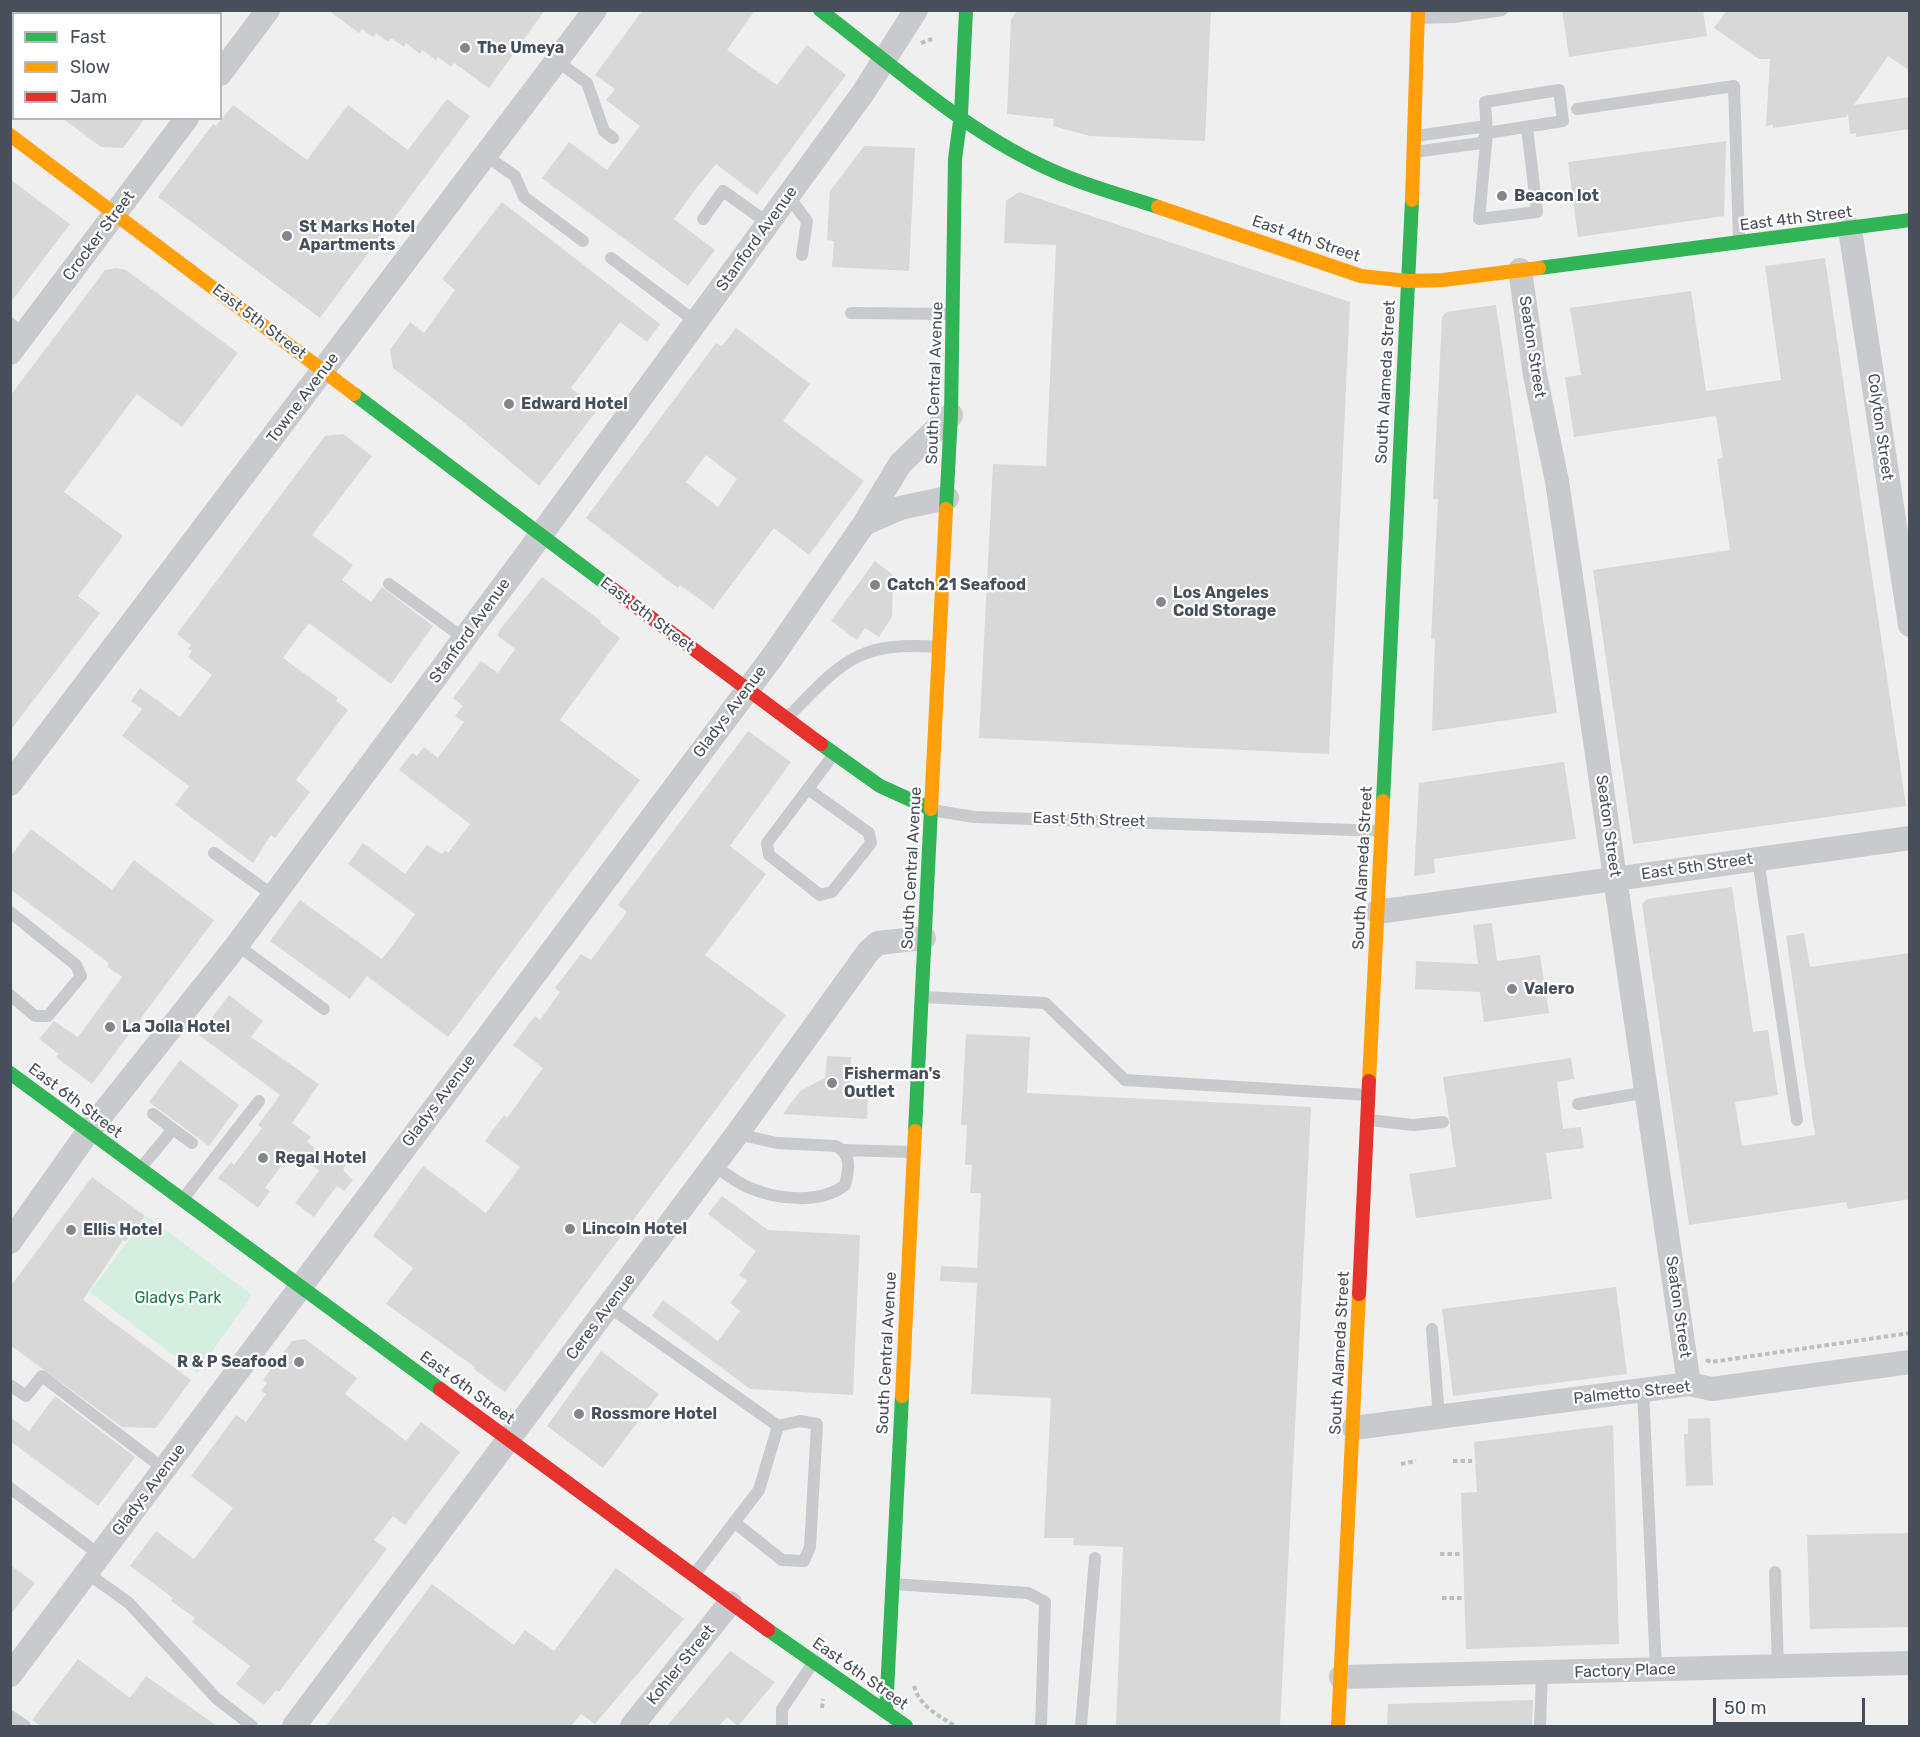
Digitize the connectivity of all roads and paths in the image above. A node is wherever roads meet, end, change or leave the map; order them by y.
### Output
1 (268, 10) edge
2 (595, 10) edge
3 (820, 10) edge
4 (916, 10) edge
5 (966, 10) edge
6 (1502, 10) edge
7 (1418, 14) edge
8 (922, 44) dead end
9 (921, 55) dead end
10 (884, 58) junction
11 (557, 61) junction
12 (222, 71) edge
13 (1577, 109) dead end
14 (961, 114) junction
15 (186, 120) edge
16 (1527, 127) junction
17 (1487, 132) junction
18 (10, 135) edge
19 (1413, 136) junction
20 (613, 138) dead end
21 (1412, 153) junction
22 (486, 156) junction
23 (788, 196) junction
24 (116, 214) junction
25 (704, 219) dead end
26 (1910, 220) edge
27 (768, 223) junction
28 (1850, 229) junction
29 (582, 241) dead end
30 (1739, 243) junction
31 (802, 255) dead end
32 (611, 258) dead end
33 (1520, 270) junction
34 (1408, 281) junction
35 (851, 313) dead end
36 (954, 314) junction
37 (696, 322) junction
38 (15, 337) edge
39 (323, 371) junction
40 (951, 415) junction
41 (947, 498) junction
42 (864, 524) junction
43 (541, 535) junction
44 (389, 584) dead end
45 (1910, 625) edge
46 (465, 639) junction
47 (940, 647) junction
48 (747, 690) junction
49 (786, 719) junction
50 (835, 753) junction
51 (10, 784) edge
52 (808, 789) junction
53 (931, 809) junction
54 (1381, 831) junction
55 (1910, 838) edge
56 (214, 853) dead end
57 (1758, 859) junction
58 (1616, 878) junction
59 (274, 896) junction
60 (10, 912) edge
61 (1377, 912) junction
62 (924, 938) junction
63 (237, 945) junction
64 (10, 995) edge
65 (922, 998) junction
66 (324, 1009) dead end
67 (10, 1073) edge
68 (1647, 1092) junction
69 (1369, 1095) junction
70 (259, 1101) dead end
71 (1578, 1104) dead end
72 (153, 1114) dead end
73 (1368, 1120) junction
74 (1797, 1120) dead end
75 (1443, 1122) dead end
76 (173, 1129) junction
77 (88, 1132) junction
78 (737, 1134) junction
79 (192, 1143) dead end
80 (844, 1150) junction
81 (914, 1152) junction
82 (713, 1166) junction
83 (140, 1170) junction
84 (182, 1200) junction
85 (10, 1242) edge
86 (301, 1287) junction
87 (608, 1306) junction
88 (1432, 1329) dead end
89 (1910, 1334) edge
90 (1705, 1359) dead end
91 (1910, 1362) edge
92 (1689, 1384) junction
93 (10, 1385) edge
94 (1643, 1390) junction
95 (1439, 1417) junction
96 (778, 1426) junction
97 (1353, 1428) junction
98 (510, 1439) junction
99 (1416, 1461) dead end
100 (1453, 1461) dead end
101 (1472, 1461) dead end
102 (1401, 1464) dead end
103 (164, 1469) junction
104 (10, 1488) edge
105 (734, 1522) junction
106 (1440, 1554) dead end
107 (1461, 1554) dead end
108 (1095, 1558) dead end
109 (94, 1564) junction
110 (1774, 1572) dead end
111 (694, 1575) junction
112 (892, 1584) junction
113 (1442, 1598) dead end
114 (1462, 1598) dead end
115 (730, 1603) junction
116 (814, 1662) junction
117 (1910, 1664) edge
118 (1778, 1667) junction
119 (1656, 1669) junction
120 (1542, 1673) junction
121 (10, 1675) edge
122 (1341, 1677) junction
123 (886, 1712) junction
124 (10, 1716) edge
125 (25, 1726) edge
126 (252, 1726) edge
127 (294, 1726) edge
128 (632, 1726) edge
129 (782, 1726) edge
130 (885, 1726) edge
131 (906, 1726) edge
132 (1041, 1726) edge
133 (1082, 1726) edge
134 (1338, 1726) edge
135 (1540, 1726) edge

1 - 12 street
2 - 11 street, Towne Avenue
3 - 10 main road, East 4th Street
4 - 10 street, Stanford Avenue
5 - 14 main road, South Central Avenue
6 - 7 lane
7 - 19 main road, South Alameda Street
8 - 9 path
10 - 14 main road, East 4th Street
10 - 23 street, Stanford Avenue
11 - 20 lane
11 - 22 street, Towne Avenue
13 - 30 lane
14 - 34 main road, East 4th Street
14 - 36 main road, South Central Avenue
15 - 24 street, Crocker Street
16 - 17 lane
16 - 17 lane
16 - 17 lane
17 - 19 lane
17 - 21 lane
18 - 24 main road, East 5th Street
19 - 21 main road, South Alameda Street
21 - 34 main road, South Alameda Street
22 - 29 lane
22 - 39 street, Towne Avenue
23 - 27 street, Stanford Avenue
23 - 31 lane
24 - 38 street, Crocker Street
24 - 39 main road, East 5th Street
25 - 27 lane
26 - 28 main road, East 4th Street
27 - 37 street, Stanford Avenue
28 - 30 main road, East 4th Street
28 - 45 street, Colyton Street
30 - 33 main road, East 4th Street
32 - 37 lane
33 - 34 main road, East 4th Street
33 - 58 street, Seaton Street
34 - 54 main road, South Alameda Street
35 - 36 lane
36 - 40 main road, South Central Avenue
37 - 43 street, Stanford Avenue
39 - 43 main road, East 5th Street
39 - 51 street, Towne Avenue
40 - 41 main road, South Central Avenue
40 - 42 street, Gladys Avenue
41 - 42 street
41 - 47 main road, South Central Avenue
42 - 48 street, Gladys Avenue
43 - 46 street, Stanford Avenue
43 - 48 main road, East 5th Street
44 - 46 lane
46 - 59 street, Stanford Avenue
47 - 49 lane
47 - 53 main road, South Central Avenue
48 - 49 main road, East 5th Street
48 - 86 street, Gladys Avenue
49 - 50 main road, East 5th Street
50 - 52 lane
50 - 53 main road, East 5th Street
52 - 52 lane
53 - 54 lane, East 5th Street
53 - 62 main road, South Central Avenue
54 - 61 main road, South Alameda Street
55 - 57 street, East 5th Street
56 - 59 lane
57 - 58 street, East 5th Street
57 - 74 lane
58 - 61 street, East 5th Street
58 - 68 street, Seaton Street
59 - 63 street, Stanford Avenue
60 - 64 lane
61 - 69 main road, South Alameda Street
62 - 65 main road, South Central Avenue
62 - 78 street, Ceres Avenue
63 - 66 lane
63 - 77 street, Stanford Avenue
65 - 69 lane
65 - 81 main road, South Central Avenue
67 - 77 main road, East 6th Street
68 - 71 lane
68 - 92 street, Seaton Street
69 - 73 main road, South Alameda Street
70 - 84 lane
72 - 76 lane
73 - 75 lane
73 - 97 main road, South Alameda Street
76 - 79 lane
76 - 83 lane
77 - 83 main road, East 6th Street
77 - 85 street, Stanford Avenue
78 - 80 lane
78 - 82 street, Ceres Avenue
80 - 81 lane
80 - 82 lane
81 - 112 main road, South Central Avenue
82 - 87 street, Ceres Avenue
83 - 84 main road, East 6th Street
84 - 86 main road, East 6th Street
86 - 98 main road, East 6th Street
86 - 103 street, Gladys Avenue
87 - 96 lane
87 - 98 street, Ceres Avenue
88 - 95 lane
89 - 90 path
91 - 92 street, Palmetto Street
92 - 94 street, Palmetto Street
93 - 103 lane
94 - 95 street, Palmetto Street
94 - 119 lane
95 - 97 street, Palmetto Street
96 - 105 lane
96 - 105 lane
97 - 122 main road, South Alameda Street
98 - 111 main road, East 6th Street
98 - 127 street, Ceres Avenue
99 - 102 path
100 - 101 path
103 - 109 street, Gladys Avenue
104 - 109 lane
105 - 111 lane
106 - 107 path
108 - 133 lane
109 - 121 street, Gladys Avenue
109 - 126 lane
110 - 118 lane
111 - 115 main road, East 6th Street
112 - 123 main road, South Central Avenue
112 - 132 lane
113 - 114 path
115 - 116 main road, East 6th Street
115 - 128 street, Kohler Street
116 - 123 main road, East 6th Street
116 - 129 lane
117 - 118 street, Factory Place
118 - 119 street, Factory Place
119 - 120 street, Factory Place
120 - 122 street, Factory Place
120 - 135 lane
122 - 134 main road, South Alameda Street
123 - 130 main road, South Central Avenue
123 - 131 main road, East 6th Street
124 - 125 lane

